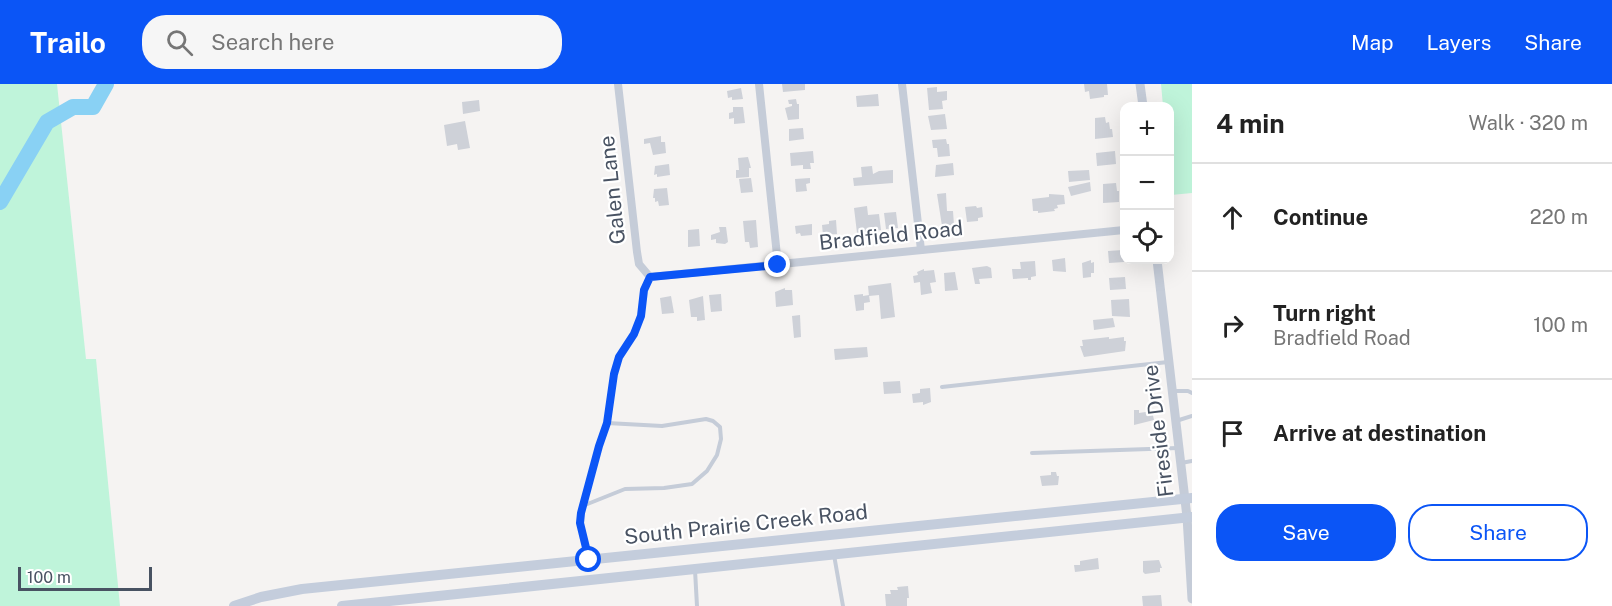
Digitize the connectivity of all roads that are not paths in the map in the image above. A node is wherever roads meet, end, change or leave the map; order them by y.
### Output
1 (618, 84) edge
2 (759, 84) edge
3 (902, 84) edge
4 (1140, 84) edge
5 (1142, 102) edge
6 (1120, 230) edge
7 (921, 250) junction
8 (1156, 264) edge
9 (778, 265) junction
10 (650, 277) junction
11 (1168, 362) junction
12 (942, 387) dead end
13 (1172, 391) junction
14 (1192, 393) edge
15 (1192, 416) edge
16 (1175, 421) junction
17 (607, 423) junction
18 (1178, 448) junction
19 (1032, 453) dead end
20 (1192, 461) edge
21 (1180, 463) junction
22 (1188, 499) edge
23 (585, 505) junction
24 (1189, 517) edge
25 (834, 554) junction
26 (589, 560) junction
27 (695, 569) junction
28 (359, 584) junction
29 (1192, 599) edge
30 (361, 605) edge
31 (234, 606) edge
32 (342, 606) edge
33 (697, 606) edge
34 (843, 606) edge

1 - 10 street, Galen Lane
2 - 9 street
3 - 7 street
4 - 5 street
6 - 7 street, Bradfield Road
7 - 9 street, Bradfield Road
8 - 11 street, Fireside Drive
9 - 10 street, Bradfield Road
10 - 17 lane
11 - 12 lane
11 - 13 street, Fireside Drive
13 - 14 lane
13 - 16 street, Fireside Drive
15 - 16 lane
16 - 18 street, Fireside Drive
17 - 23 lane
17 - 23 lane
18 - 19 lane
18 - 21 street, Fireside Drive
20 - 21 lane
21 - 22 street, Fireside Drive
22 - 24 street, Fireside Drive
22 - 26 main road, South Prairie Creek Road
23 - 26 lane
24 - 25 main road, South Prairie Creek Road
24 - 29 street, Fireside Drive
25 - 27 main road, South Prairie Creek Road
25 - 34 lane
26 - 28 main road, South Prairie Creek Road
27 - 30 main road, South Prairie Creek Road
27 - 33 lane
28 - 30 main road
28 - 31 main road, South Prairie Creek Road
30 - 32 main road, South Prairie Creek Road

